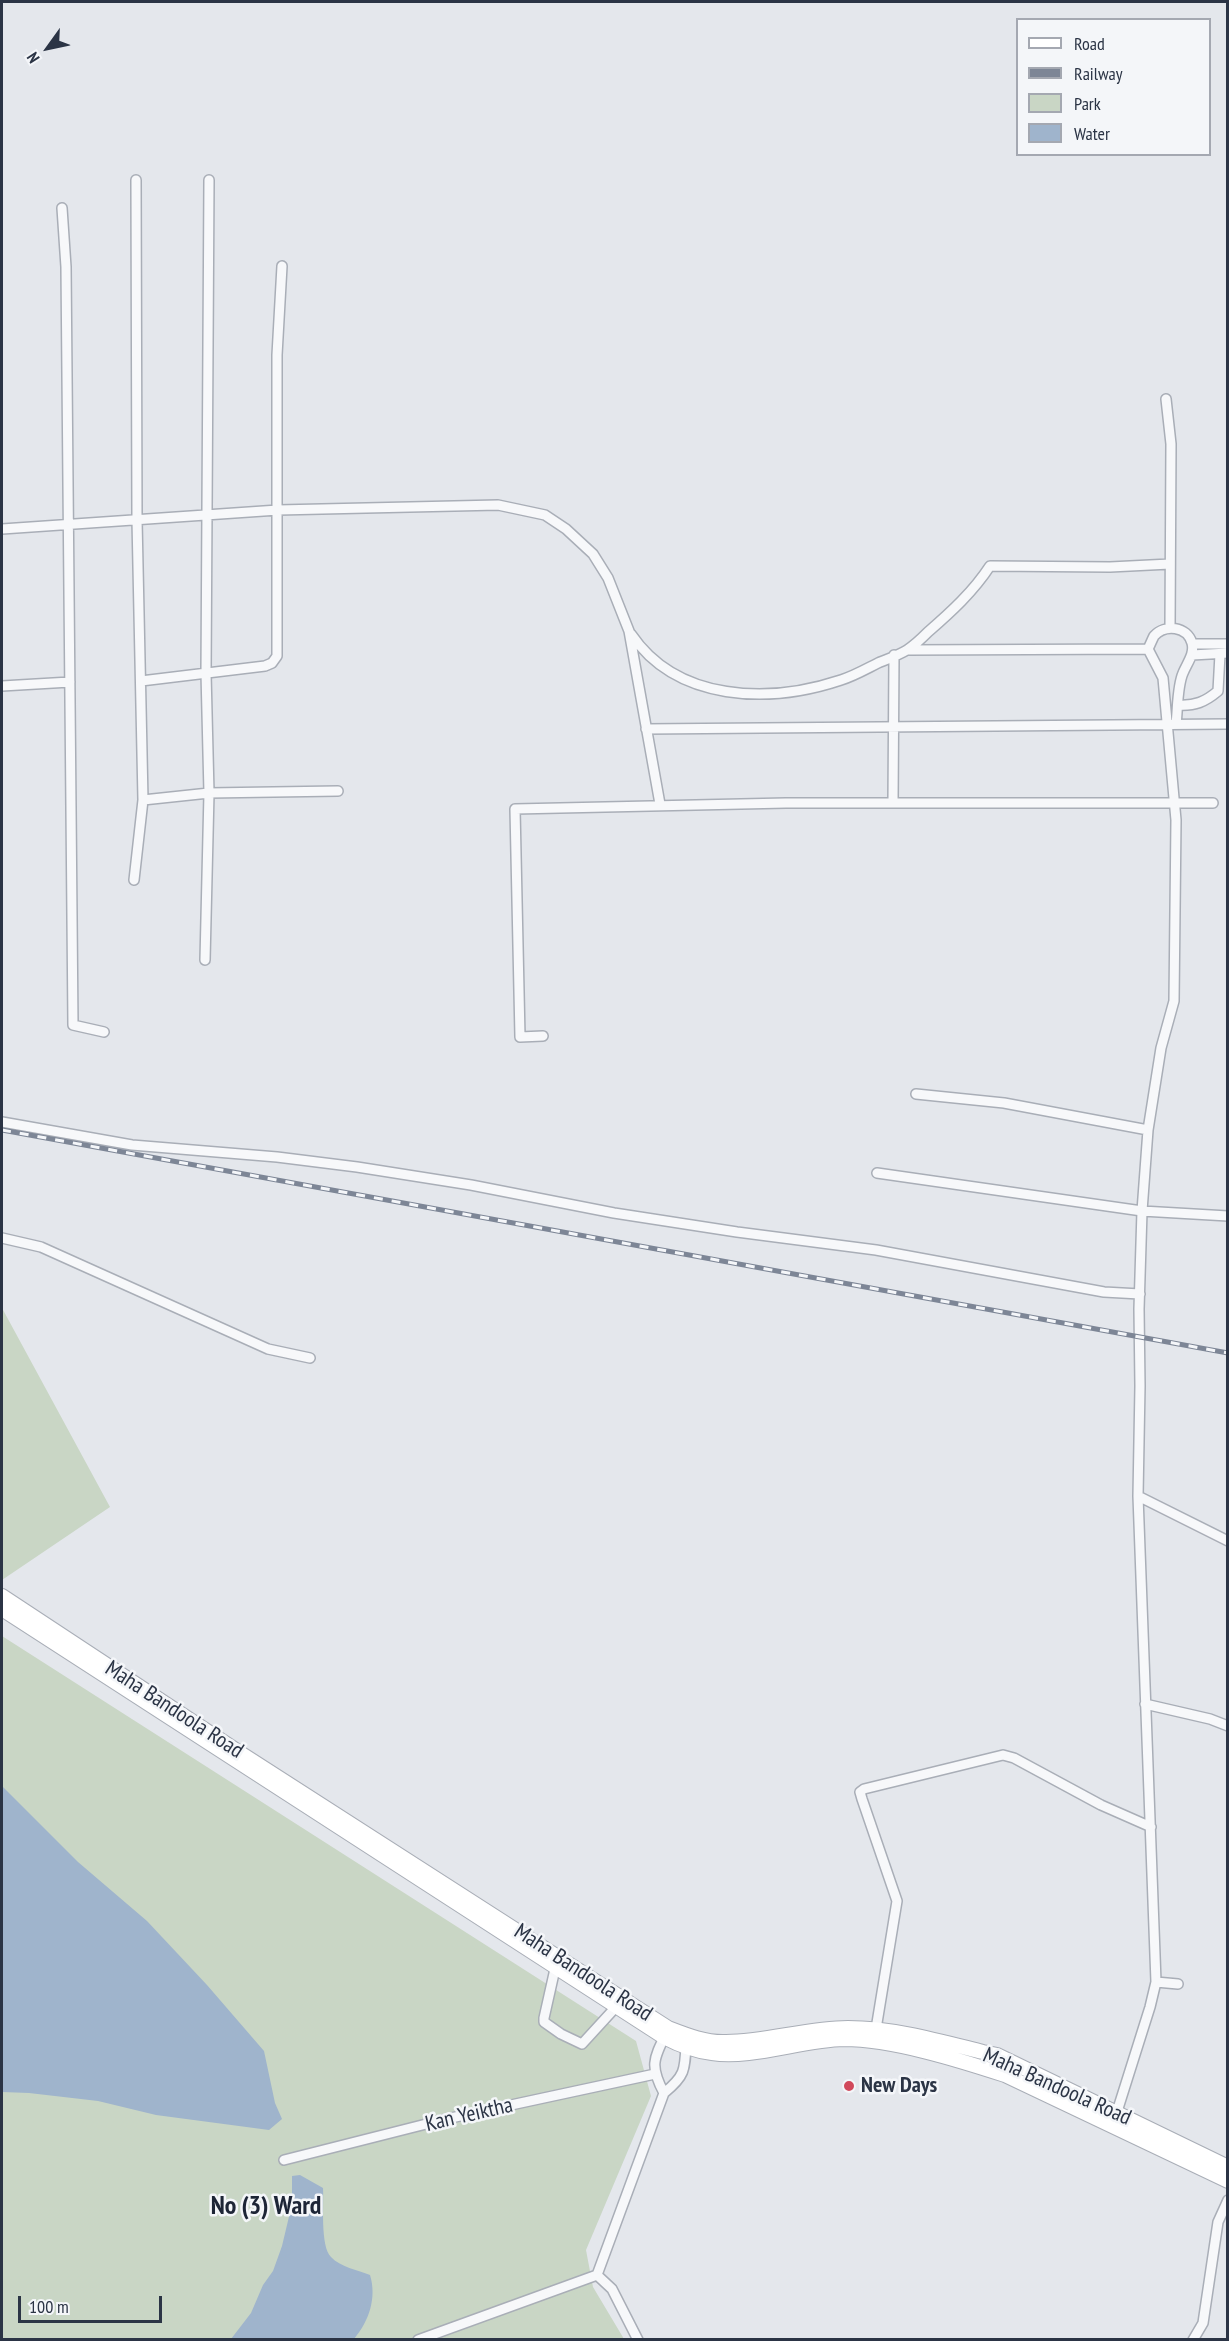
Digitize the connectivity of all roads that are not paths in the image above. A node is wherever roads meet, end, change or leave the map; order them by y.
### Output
1 (136, 180) dead end
2 (209, 180) dead end
3 (62, 208) dead end
4 (282, 266) dead end
5 (1167, 399) dead end
6 (278, 510) junction
7 (206, 515) junction
8 (137, 520) junction
9 (67, 525) junction
10 (2, 529) edge
11 (1170, 564) junction
12 (1170, 628) junction
13 (629, 631) junction
14 (1193, 644) junction
15 (1227, 645) edge
16 (1148, 649) junction
17 (908, 650) junction
18 (1223, 653) edge
19 (894, 655) junction
20 (1192, 655) junction
21 (206, 673) junction
22 (141, 681) junction
23 (70, 682) junction
24 (2, 686) edge
25 (1178, 705) junction
26 (1227, 723) edge
27 (1171, 724) junction
28 (894, 727) junction
29 (646, 729) junction
30 (338, 791) dead end
31 (209, 793) junction
32 (143, 800) junction
33 (893, 802) junction
34 (1213, 802) dead end
35 (1175, 803) junction
36 (660, 804) junction
37 (134, 879) dead end
38 (205, 960) dead end
39 (104, 1032) dead end
40 (543, 1036) dead end
41 (916, 1094) dead end
42 (2, 1122) edge
43 (1148, 1130) junction
44 (877, 1173) dead end
45 (1142, 1211) junction
46 (1227, 1216) edge
47 (2, 1238) edge
48 (1140, 1294) junction
49 (310, 1359) dead end
50 (1138, 1496) junction
51 (1227, 1541) edge
52 (2, 1596) edge
53 (2, 1609) edge
54 (1145, 1704) junction
55 (1227, 1726) edge
56 (1151, 1827) junction
57 (555, 1969) junction
58 (1156, 1982) junction
59 (1178, 1984) dead end
60 (615, 2008) junction
61 (666, 2033) junction
62 (875, 2034) junction
63 (687, 2042) junction
64 (655, 2074) junction
65 (664, 2093) junction
66 (1115, 2120) junction
67 (284, 2160) dead end
68 (1227, 2172) edge
69 (1227, 2200) edge
70 (597, 2275) junction
71 (418, 2340) edge
72 (638, 2340) edge
73 (1193, 2340) edge

1 - 8 street
2 - 7 street
3 - 9 street
4 - 6 street
5 - 11 street
6 - 7 street
6 - 13 street
6 - 21 street
7 - 8 street
7 - 21 street
8 - 9 street
8 - 22 street
9 - 10 street
9 - 23 street
11 - 12 street
11 - 17 street
12 - 14 street
12 - 16 street
13 - 19 street
13 - 29 street
14 - 15 street
14 - 20 street
16 - 17 street
16 - 27 street
17 - 19 street
18 - 20 street
18 - 25 street
19 - 28 street
20 - 25 street
21 - 22 street
21 - 31 street
22 - 32 street
23 - 24 street
23 - 39 street
25 - 27 street
26 - 27 street
27 - 28 street
27 - 35 street
28 - 29 street
28 - 33 street
29 - 36 street
30 - 31 street
31 - 32 street
31 - 38 street
32 - 37 street
33 - 35 street
33 - 36 street
34 - 35 street
35 - 43 street
36 - 40 street
41 - 43 street
42 - 48 street
43 - 45 street
44 - 45 street
45 - 46 street
45 - 48 street
47 - 49 street
48 - 50 street
50 - 51 street
50 - 54 street
52 - 61 main road, Maha Bandoola Road
53 - 57 main road, Maha Bandoola Road
54 - 55 street
54 - 56 street
56 - 58 street
56 - 62 street
57 - 60 main road, Maha Bandoola Road
57 - 60 street
58 - 59 street
58 - 66 street
60 - 61 main road, Maha Bandoola Road
61 - 63 main road, Maha Bandoola Road
61 - 64 street
62 - 63 main road, Maha Bandoola Road
62 - 66 main road, Maha Bandoola Road
63 - 65 street
64 - 65 street
64 - 67 street, Kan Yeiktha
65 - 70 street
66 - 68 main road, Maha Bandoola Road
69 - 73 street
70 - 71 street
70 - 72 street

